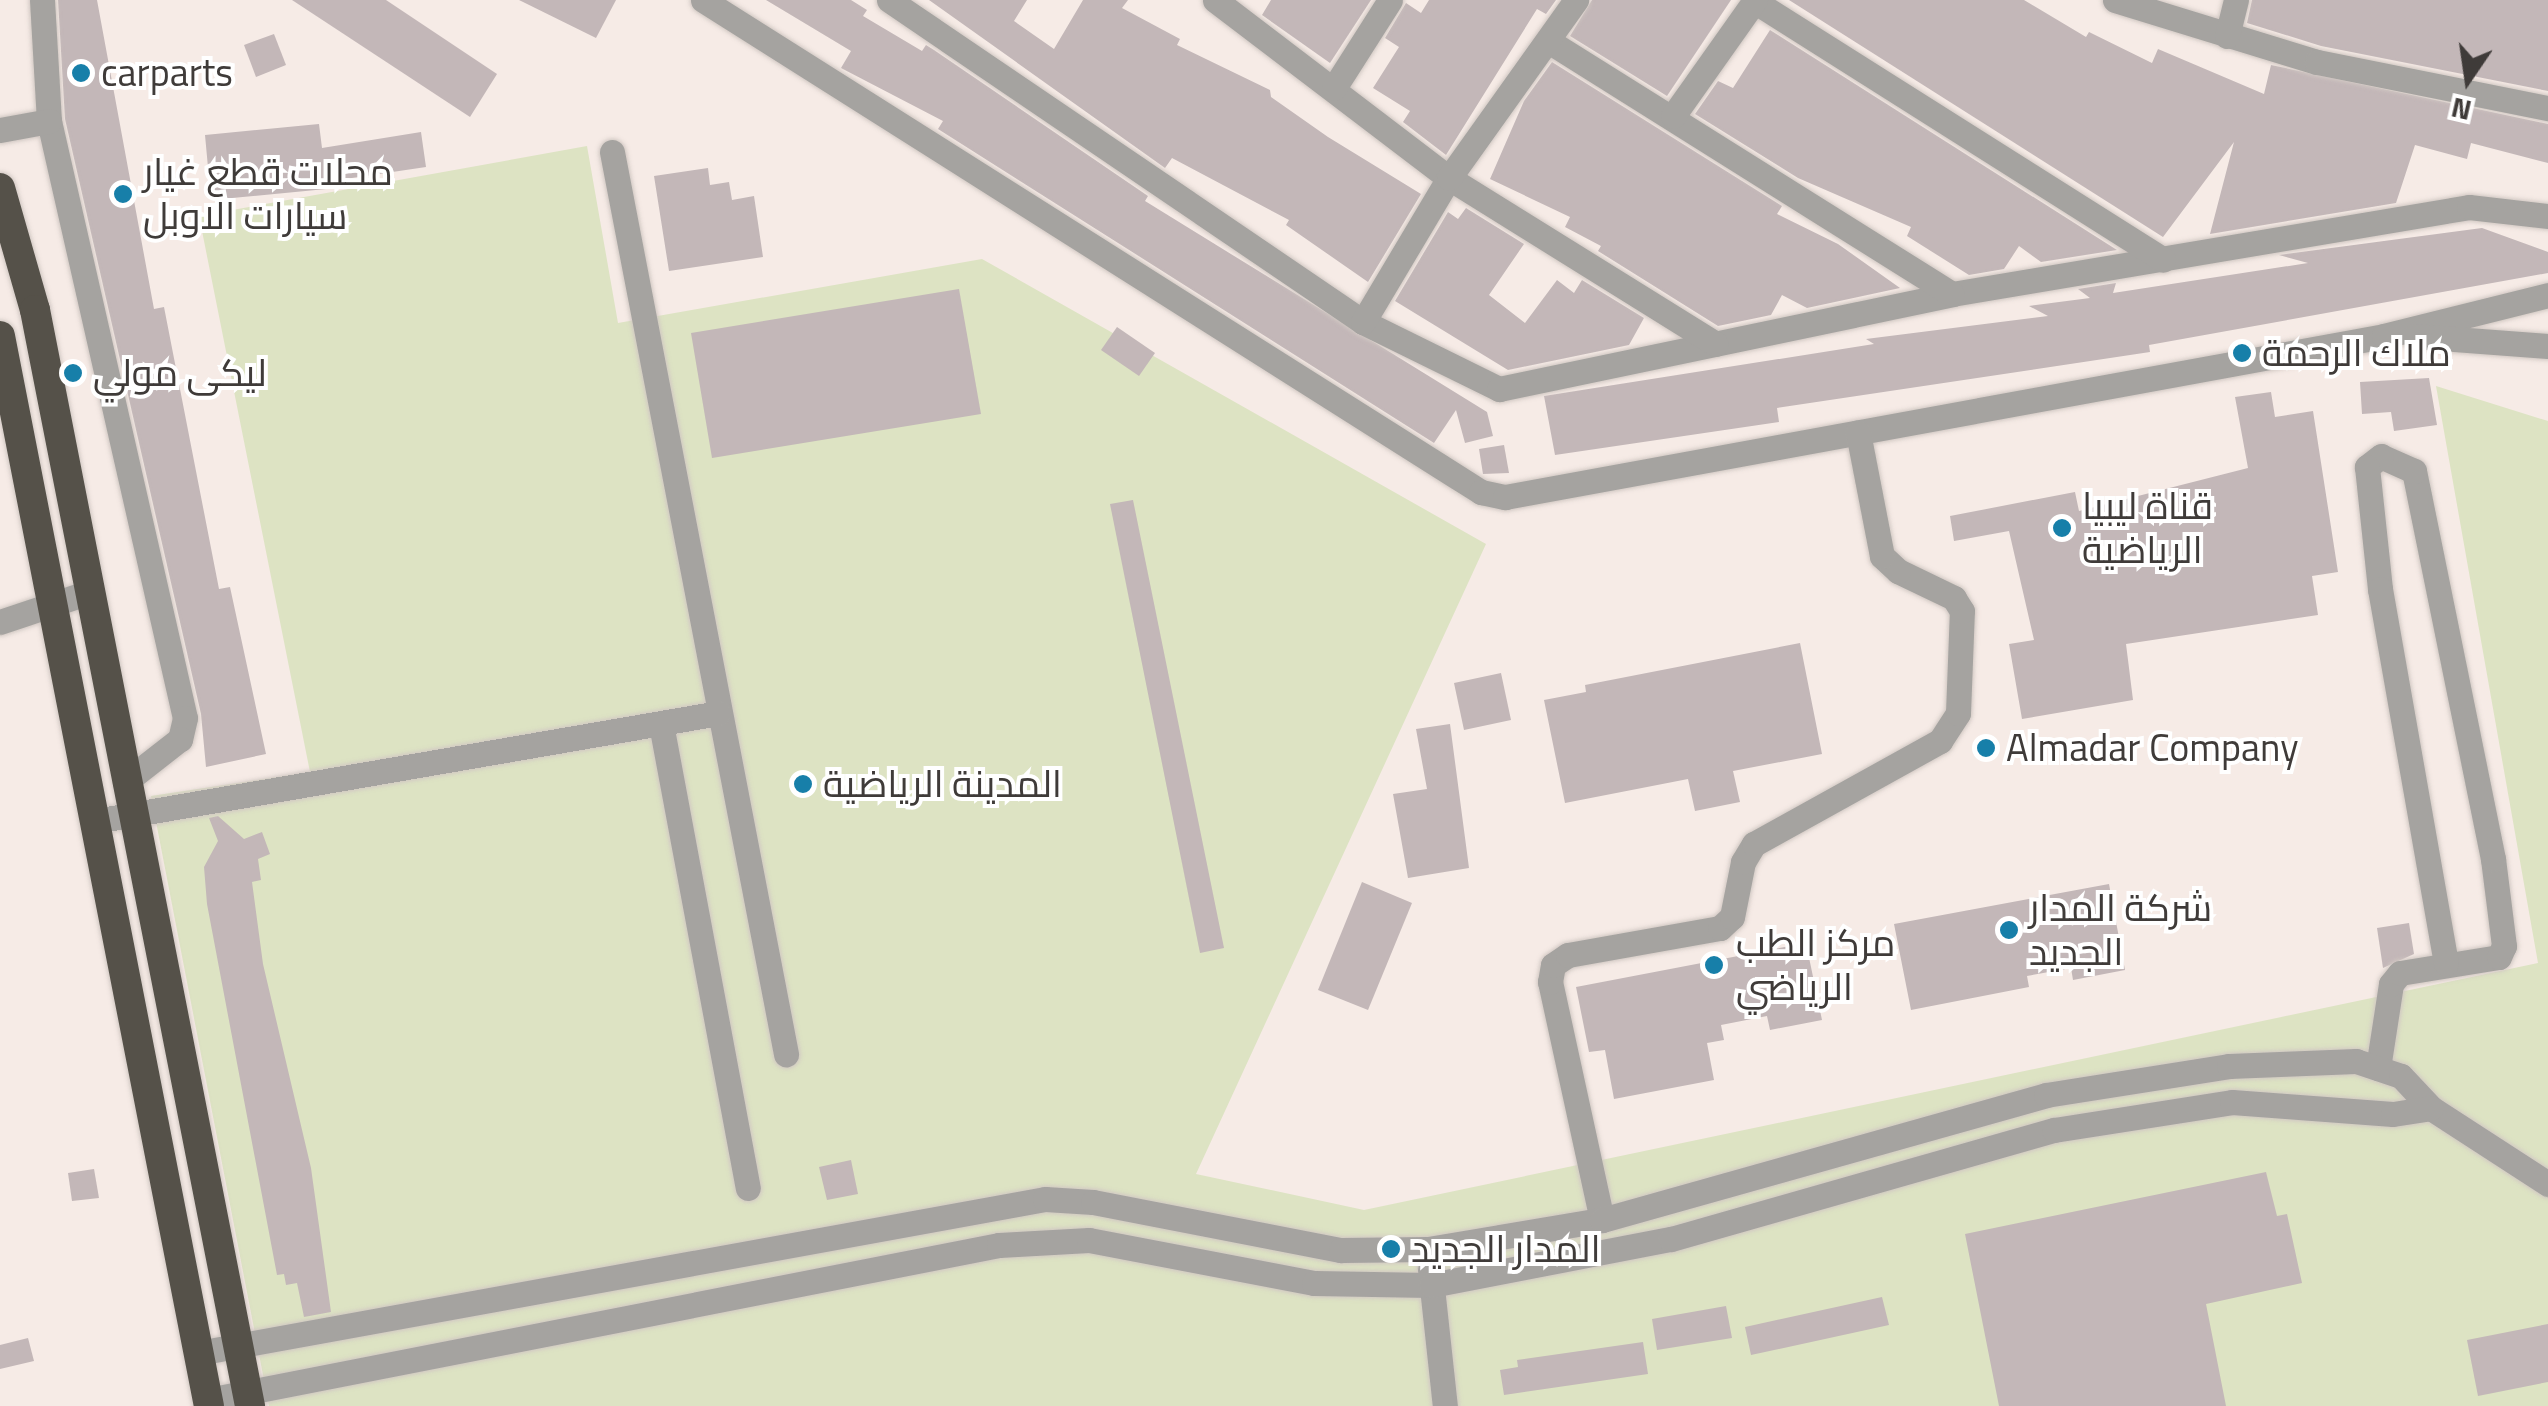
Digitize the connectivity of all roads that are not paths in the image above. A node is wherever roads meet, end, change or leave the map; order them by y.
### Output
1 (42, 0) edge
2 (703, 0) edge
3 (889, 0) edge
4 (1390, 0) edge
5 (1576, 0) edge
6 (1754, 0) edge
7 (2115, 0) edge
8 (2236, 0) edge
9 (1231, 4) edge
10 (2227, 36) junction
11 (1550, 42) junction
12 (1334, 88) junction
13 (2548, 108) edge
14 (1674, 116) junction
15 (49, 121) junction
16 (0, 130) edge
17 (612, 152) dead end
18 (1449, 178) junction
19 (0, 188) edge
20 (2548, 216) edge
21 (2163, 260) junction
22 (1952, 294) junction
23 (2548, 295) edge
24 (1363, 322) junction
25 (0, 336) edge
26 (2384, 336) junction
27 (1716, 344) junction
28 (2548, 346) edge
29 (4, 376) edge
30 (1858, 432) junction
31 (89, 592) junction
32 (53, 603) junction
33 (0, 622) edge
34 (719, 713) junction
35 (661, 724) junction
36 (124, 782) junction
37 (129, 812) junction
38 (95, 821) junction
39 (2446, 963) junction
40 (786, 1054) dead end
41 (2378, 1068) junction
42 (2431, 1108) junction
43 (2548, 1184) edge
44 (748, 1188) dead end
45 (1602, 1220) junction
46 (1428, 1249) junction
47 (1431, 1285) junction
48 (238, 1346) junction
49 (198, 1354) junction
50 (249, 1399) edge
51 (208, 1403) edge
52 (1445, 1406) edge

1 - 15 street
2 - 30 street
3 - 24 street
4 - 12 street
5 - 11 street
6 - 14 street
6 - 21 street
7 - 10 street
8 - 10 street
9 - 12 street
10 - 13 street
11 - 14 street
11 - 18 street
12 - 18 street
14 - 22 street
15 - 16 street
15 - 36 street
17 - 34 street
18 - 24 street
18 - 27 street
19 - 31 highway
20 - 21 street
21 - 22 street
22 - 27 street
23 - 26 street
24 - 27 street
25 - 29 highway
26 - 28 street
26 - 30 street
29 - 32 highway
30 - 45 street
31 - 32 street
31 - 36 highway
32 - 33 street
32 - 38 highway
34 - 35 street
34 - 40 street
35 - 37 street
35 - 44 street
36 - 37 highway
37 - 38 street
37 - 48 highway
38 - 49 highway
39 - 39 street
39 - 41 street
41 - 42 street
41 - 45 street
42 - 43 street
42 - 47 street
45 - 46 street
46 - 47 street
46 - 48 street
47 - 50 street
47 - 52 street
48 - 49 street
48 - 50 highway
49 - 51 highway
50 - 51 street

